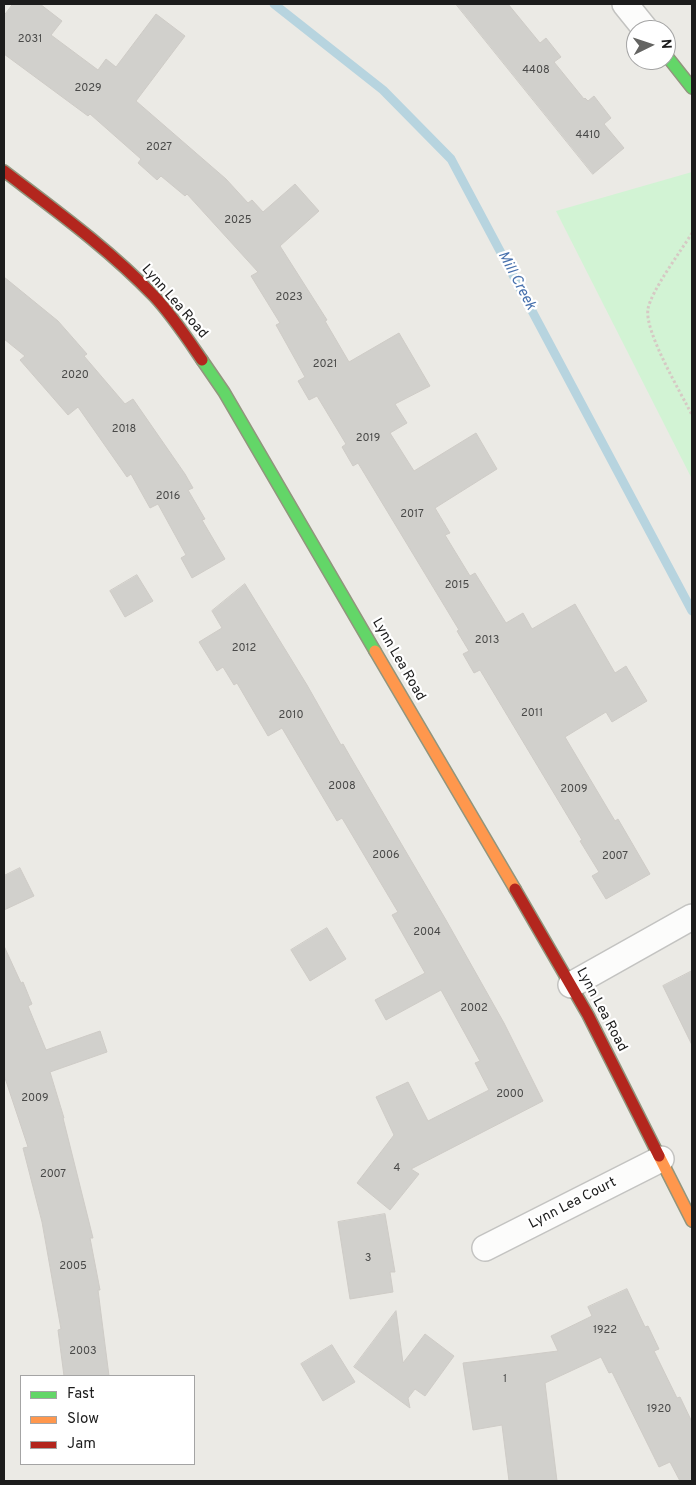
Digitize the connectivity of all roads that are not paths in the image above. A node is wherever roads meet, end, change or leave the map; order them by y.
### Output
1 (625, 4) edge
2 (638, 20) edge
3 (676, 68) edge
4 (692, 88) edge
5 (4, 171) edge
6 (692, 917) edge
7 (571, 985) junction
8 (661, 1159) junction
9 (692, 1221) edge
10 (485, 1248) dead end

1 - 2 street
3 - 4 street
5 - 7 street, Lynn Lea Road
6 - 7 street
7 - 8 street, Lynn Lea Road
8 - 9 street, Lynn Lea Road
8 - 10 street, Lynn Lea Court

